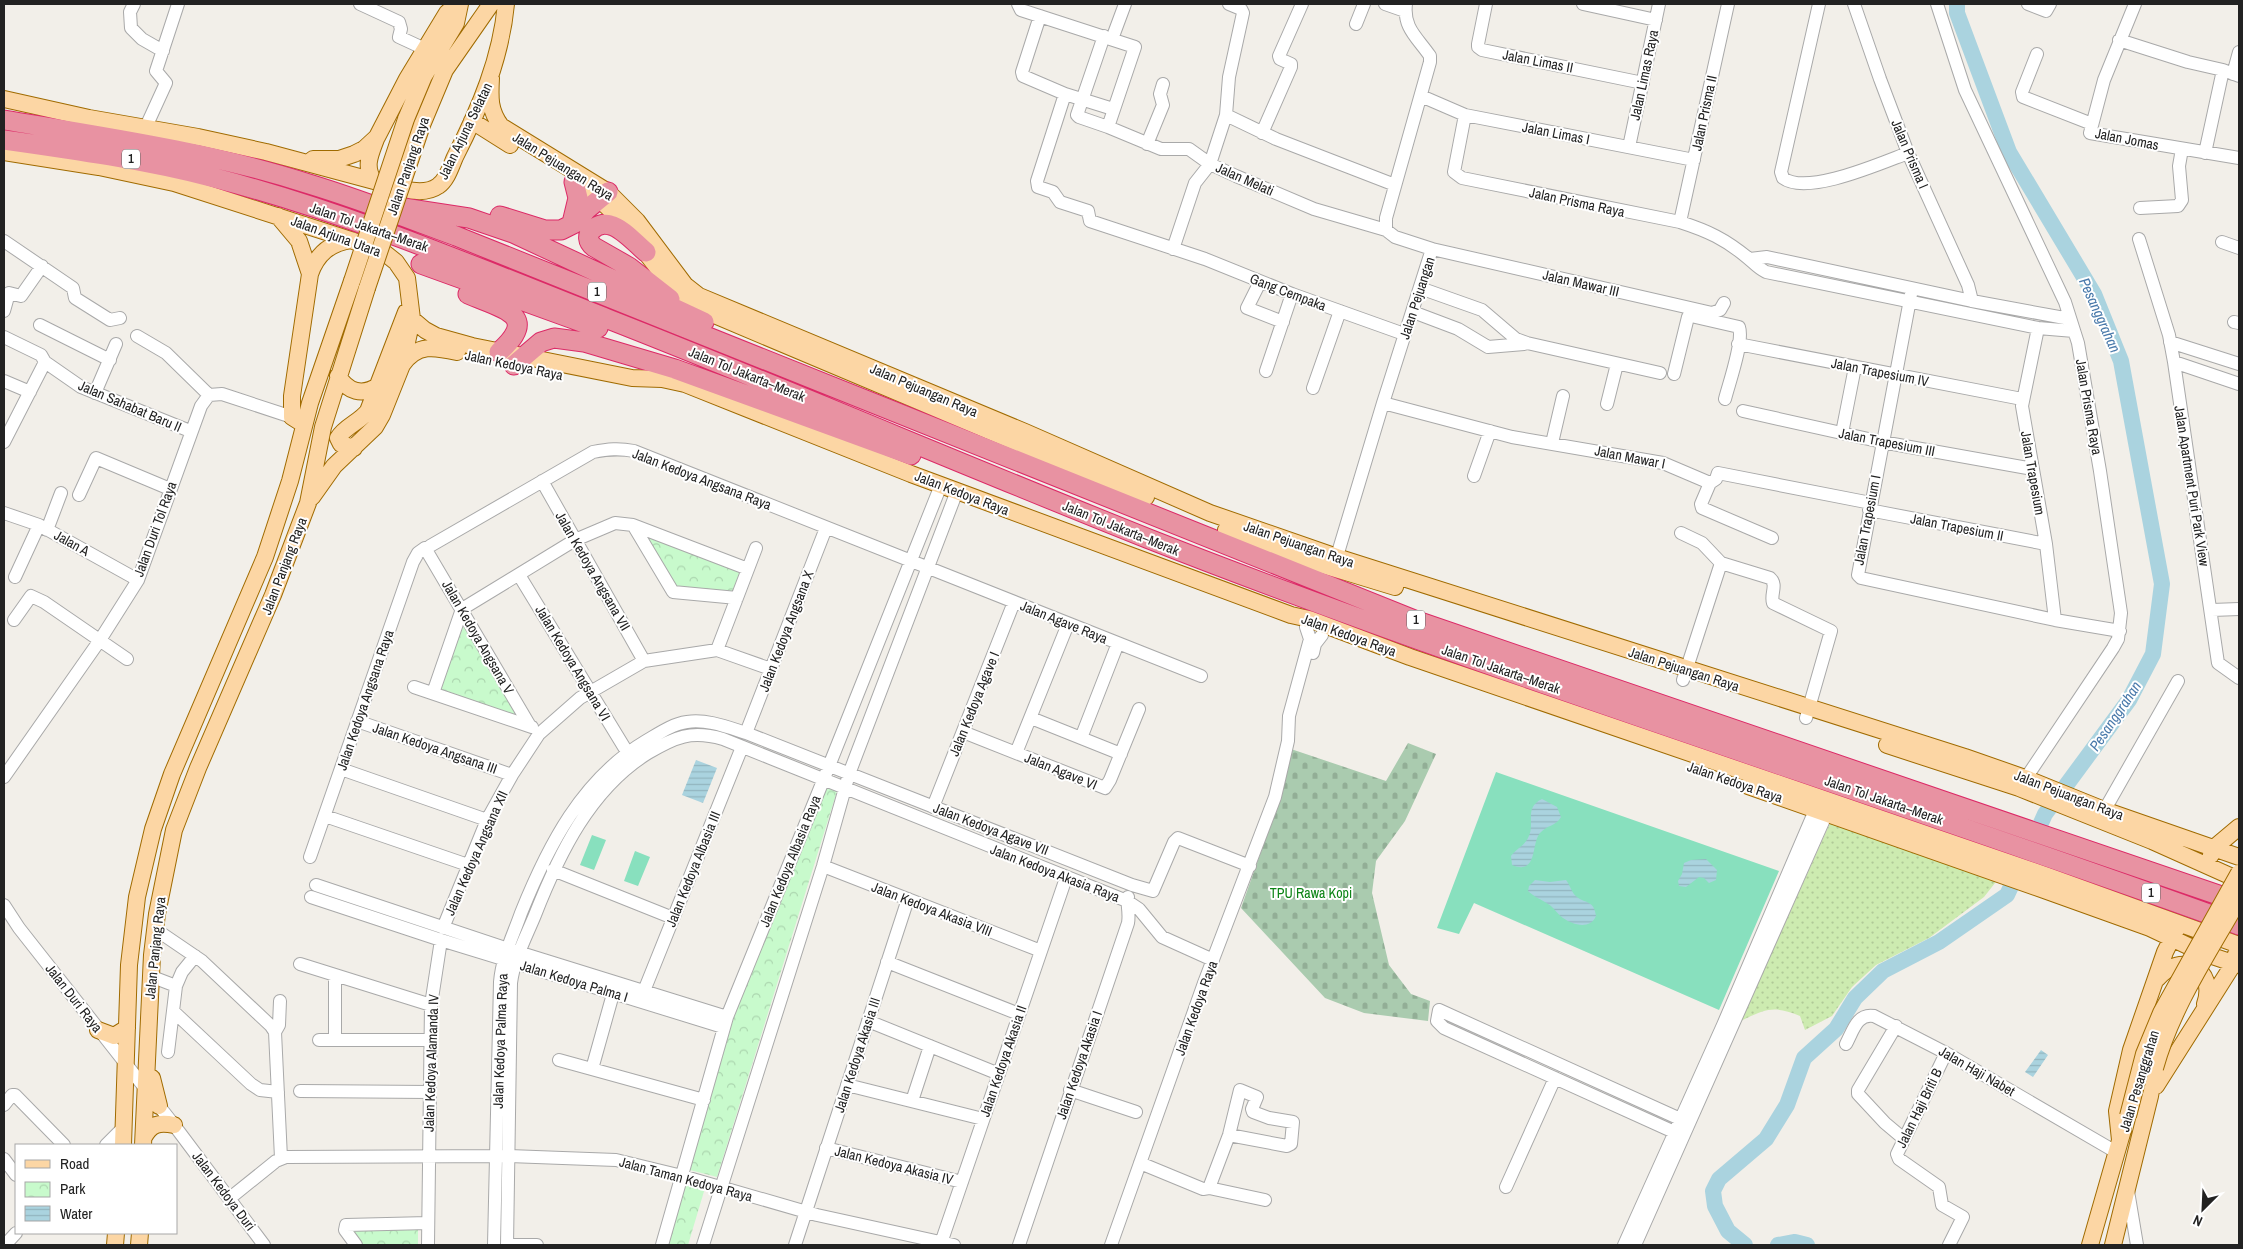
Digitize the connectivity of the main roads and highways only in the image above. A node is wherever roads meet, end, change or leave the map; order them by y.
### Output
1 (458, 4) edge
2 (491, 4) edge
3 (506, 4) edge
4 (468, 34) junction
5 (499, 49) junction
6 (490, 78) junction
7 (4, 99) edge
8 (4, 120) edge
9 (472, 121) junction
10 (377, 137) junction
11 (4, 140) edge
12 (505, 142) junction
13 (462, 145) junction
14 (4, 152) edge
15 (281, 156) junction
16 (374, 181) junction
17 (574, 182) junction
18 (604, 195) junction
19 (354, 199) junction
20 (420, 210) junction
21 (276, 215) junction
22 (363, 224) junction
23 (570, 226) junction
24 (351, 240) junction
25 (646, 252) junction
26 (421, 264) junction
27 (310, 274) junction
28 (410, 312) junction
29 (694, 317) junction
30 (504, 348) junction
31 (519, 361) junction
32 (402, 365) junction
33 (338, 376) junction
34 (378, 386) junction
35 (838, 388) junction
36 (799, 395) junction
37 (298, 420) junction
38 (354, 448) junction
39 (1006, 482) junction
40 (308, 503) junction
41 (1335, 563) junction
42 (1291, 615) junction
43 (210, 687) junction
44 (230, 698) junction
45 (191, 728) junction
46 (212, 738) junction
47 (1823, 807) junction
48 (2101, 815) junction
49 (2239, 827) edge
50 (2001, 830) junction
51 (2214, 848) junction
52 (2068, 853) junction
53 (2239, 857) edge
54 (2206, 864) junction
55 (2239, 873) edge
56 (2239, 880) edge
57 (2046, 883) junction
58 (2239, 901) edge
59 (2186, 924) junction
60 (2239, 925) edge
61 (2171, 938) junction
62 (2236, 944) edge
63 (2236, 964) edge
64 (2155, 981) junction
65 (2203, 1009) junction
66 (127, 1028) junction
67 (98, 1030) road end
68 (147, 1049) junction
69 (2150, 1096) junction
70 (159, 1106) road end
71 (174, 1125) road end
72 (143, 1141) edge
73 (123, 1144) edge
74 (2118, 1146) junction
75 (2090, 1245) edge
76 (2113, 1245) edge

1 - 10 main road, Jalan Arjuna Selatan
1 - 37 main road, Jalan Panjang Raya, bridge
2 - 4 main road, Jalan Panjang Raya
3 - 5 main road, Jalan Arjuna Selatan
4 - 5 main road
4 - 33 main road, Jalan Panjang Raya, bridge
5 - 6 main road, Jalan Arjuna Selatan
6 - 9 main road, Jalan Arjuna Selatan
6 - 18 main road, Jalan Pejuangan Raya
7 - 15 main road, Jalan Arjuna Selatan
8 - 19 highway, Jalan Tol Jakarta–Merak / 1
9 - 12 main road, Jalan Pejuangan Raya
9 - 13 main road, Jalan Arjuna Selatan
10 - 15 main road, Jalan Arjuna Selatan
10 - 16 main road
11 - 22 highway, Jalan Tol Jakarta–Merak / 1
12 - 13 main road
12 - 17 main road, Jalan Pejuangan Raya
13 - 16 main road, Jalan Arjuna Selatan
14 - 21 main road, Jalan Arjuna Utara
15 - 16 main road, Jalan Arjuna Selatan
17 - 18 main road, Jalan Pejuangan Raya
17 - 23 highway
18 - 23 highway
18 - 25 main road, Jalan Pejuangan Raya
18 - 41 main road, Jalan Pejuangan Raya
19 - 20 highway
19 - 35 highway, Jalan Tol Jakarta–Merak / 1
20 - 23 highway
20 - 29 highway
21 - 24 main road, Jalan Arjuna Utara
21 - 27 main road
22 - 26 highway
22 - 36 highway, Jalan Tol Jakarta–Merak / 1
24 - 27 main road
24 - 28 main road, Jalan Arjuna Utara
25 - 29 highway
25 - 41 main road, Jalan Pejuangan Raya
26 - 30 highway
26 - 36 highway
27 - 37 main road
28 - 30 main road, Jalan Kedoya Raya
28 - 32 main road, Jalan Arjuna Utara
28 - 34 main road
29 - 35 highway
30 - 31 main road, Jalan Kedoya Raya
31 - 32 main road, Jalan Kedoya Raya
31 - 39 highway
31 - 42 main road, Jalan Kedoya Raya
32 - 38 main road, Jalan Arjuna Utara
33 - 34 main road
33 - 40 main road, Jalan Panjang Raya
34 - 38 main road
35 - 50 highway, Jalan Tol Jakarta–Merak / 1
36 - 39 highway, Jalan Tol Jakarta–Merak / 1
37 - 43 main road, Jalan Panjang Raya
38 - 40 main road, Jalan Arjuna Utara
39 - 50 highway, Jalan Tol Jakarta–Merak / 1
40 - 44 main road, Jalan Panjang Raya
41 - 48 main road, Jalan Pejuangan Raya
42 - 47 main road, Jalan Kedoya Raya
42 - 47 main road, Jalan Kedoya Raya
43 - 44 main road
43 - 45 main road, Jalan Panjang Raya
44 - 46 main road, Jalan Panjang Raya
45 - 46 main road
45 - 66 main road, Jalan Panjang Raya
46 - 68 main road, Jalan Panjang Raya
47 - 57 main road, Jalan Kedoya Raya
48 - 51 main road, Jalan Pejuangan Raya
48 - 54 main road, Jalan Pejuangan Raya
49 - 51 main road
50 - 52 highway, Jalan Tol Jakarta–Merak / 1
51 - 53 main road, Jalan Pejuangan Raya
51 - 54 main road
52 - 58 highway, Jalan Tol Jakarta–Merak / 1
52 - 60 highway, Jalan Tol Jakarta–Merak / 1
54 - 56 main road, Jalan Pejuangan Raya
55 - 74 main road, Jalan Pesanggrahan, bridge
57 - 59 main road, Jalan Kedoya Raya
57 - 61 main road, Jalan Kedoya Raya
58 - 69 main road, Jalan Pesanggrahan, bridge
59 - 61 main road
59 - 62 main road, Jalan Kedoya Raya
61 - 63 main road, Jalan Kedoya Raya
61 - 64 main road
62 - 63 main road
63 - 65 main road
64 - 65 main road
64 - 74 main road
65 - 69 main road
66 - 67 main road
66 - 73 main road, Jalan Panjang Raya
68 - 70 main road
68 - 72 main road, Jalan Panjang Raya
69 - 76 main road, Jalan Pesanggrahan
71 - 72 main road
74 - 75 main road, Jalan Pesanggrahan

